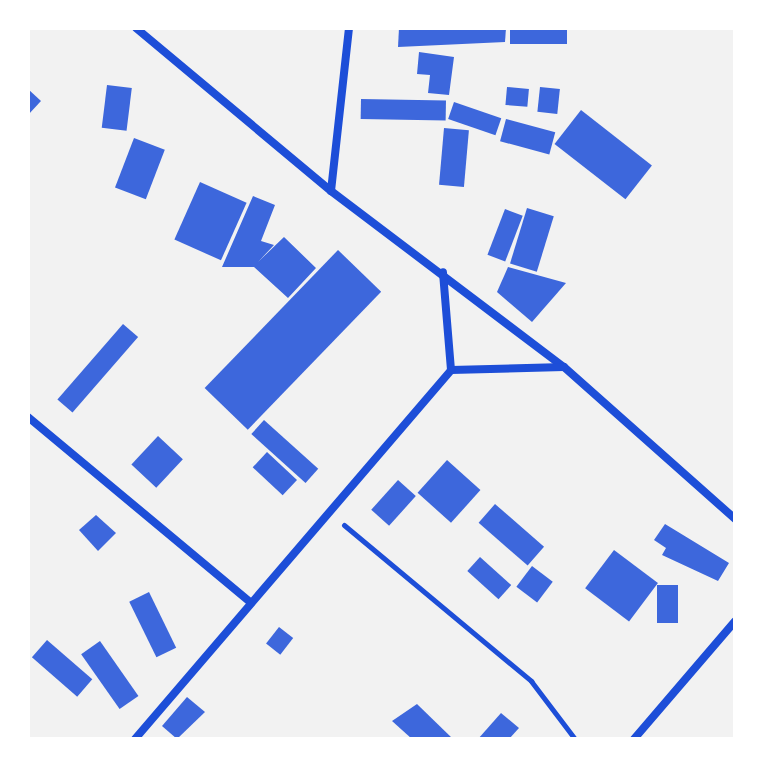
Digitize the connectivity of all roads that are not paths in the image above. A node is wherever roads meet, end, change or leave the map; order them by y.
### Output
1 (136, 28) edge
2 (349, 28) edge
3 (331, 191) junction
4 (443, 272) junction
5 (564, 367) junction
6 (451, 370) junction
7 (28, 417) edge
8 (735, 519) edge
9 (250, 602) junction
10 (735, 621) edge
11 (135, 739) edge
12 (634, 739) edge

1 - 3 street
2 - 3 street
3 - 4 street
4 - 5 street
4 - 6 street
5 - 6 street
5 - 8 street
6 - 9 street
7 - 9 street
9 - 11 street
10 - 12 street

